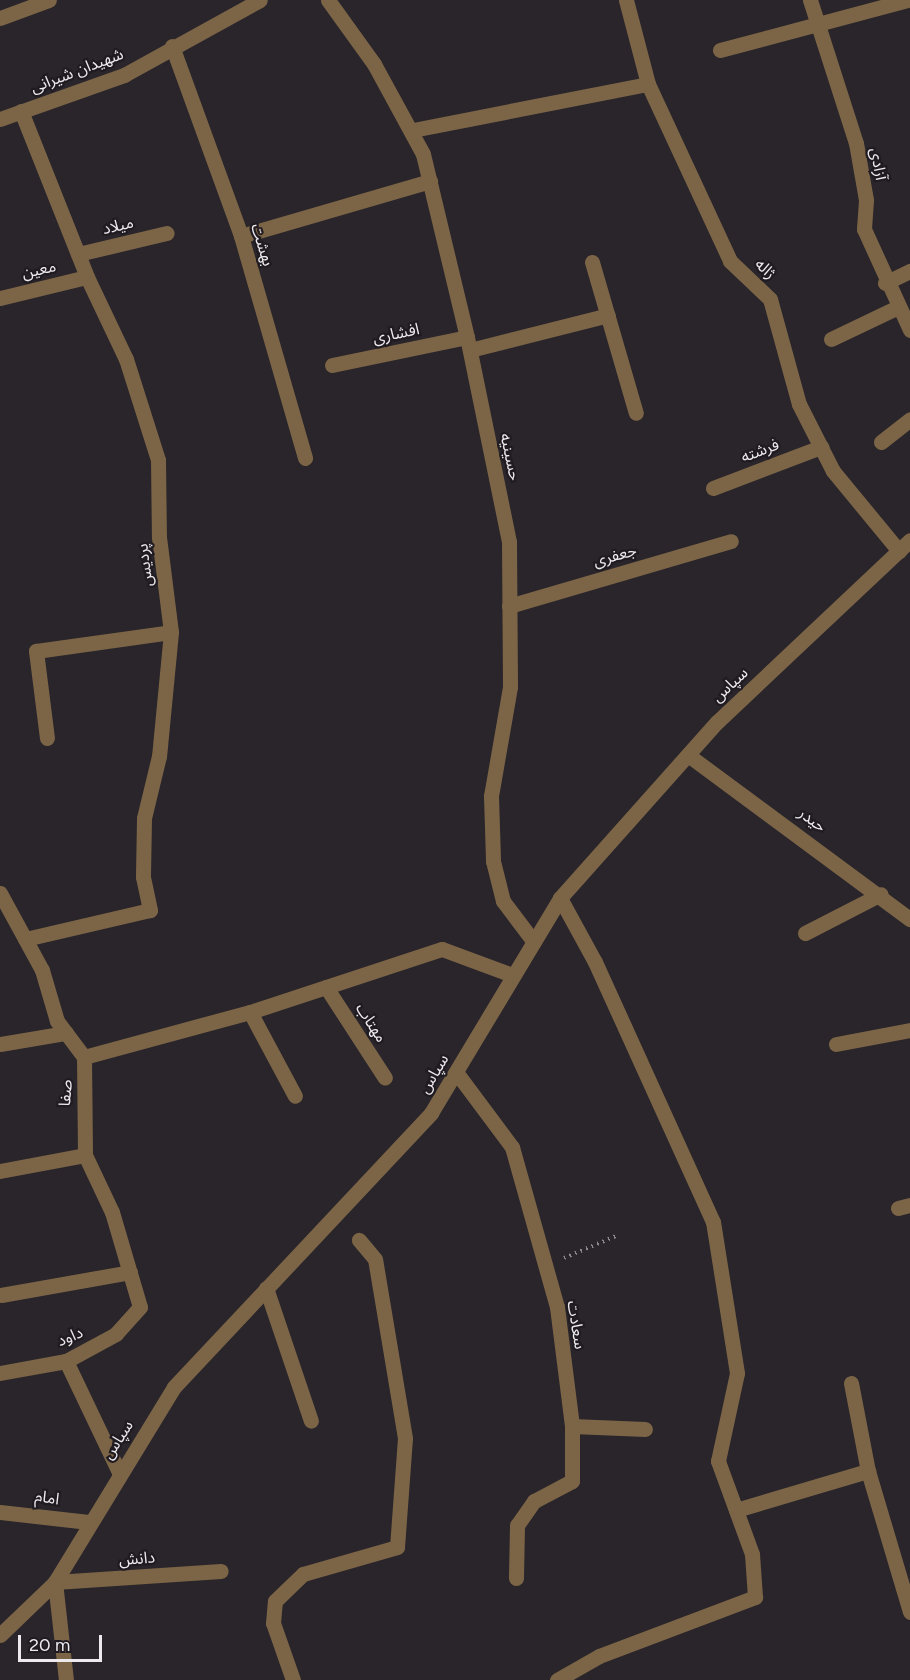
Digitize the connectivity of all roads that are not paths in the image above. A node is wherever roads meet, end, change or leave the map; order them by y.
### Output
1 (49, 0) edge
2 (260, 0) edge
3 (328, 0) edge
4 (626, 0) edge
5 (810, 0) edge
6 (908, 0) edge
7 (0, 18) edge
8 (817, 21) junction
9 (172, 46) junction
10 (720, 50) dead end
11 (648, 84) junction
12 (21, 111) junction
13 (0, 119) edge
14 (413, 130) junction
15 (430, 181) junction
16 (167, 233) dead end
17 (241, 236) junction
18 (78, 254) junction
19 (592, 262) dead end
20 (910, 271) edge
21 (87, 277) junction
22 (885, 283) junction
23 (0, 298) edge
24 (898, 307) junction
25 (608, 315) junction
26 (910, 330) edge
27 (831, 339) dead end
28 (469, 344) junction
29 (332, 365) dead end
30 (636, 413) dead end
31 (910, 419) edge
32 (881, 442) dead end
33 (821, 447) junction
34 (305, 458) dead end
35 (712, 488) dead end
36 (731, 542) dead end
37 (905, 545) edge
38 (509, 606) junction
39 (171, 632) junction
40 (47, 738) dead end
41 (688, 755) junction
42 (0, 893) edge
43 (880, 894) junction
44 (560, 898) junction
45 (910, 919) edge
46 (805, 933) dead end
47 (25, 939) junction
48 (534, 942) junction
49 (512, 975) junction
50 (326, 987) junction
51 (250, 1012) junction
52 (910, 1030) edge
53 (66, 1033) junction
54 (0, 1044) edge
55 (836, 1044) dead end
56 (84, 1057) junction
57 (456, 1072) junction
58 (385, 1078) dead end
59 (295, 1096) dead end
60 (85, 1155) junction
61 (0, 1171) edge
62 (358, 1240) dead end
63 (130, 1272) junction
64 (266, 1288) junction
65 (1, 1295) edge
66 (140, 1307) joint
67 (66, 1361) junction
68 (0, 1373) edge
69 (851, 1383) dead end
70 (311, 1421) dead end
71 (572, 1426) junction
72 (645, 1429) dead end
73 (119, 1472) junction
74 (868, 1472) junction
75 (736, 1510) junction
76 (0, 1512) edge
77 (88, 1522) junction
78 (221, 1571) dead end
79 (516, 1578) dead end
80 (55, 1582) junction
81 (910, 1612) edge
82 (0, 1635) edge
83 (66, 1680) edge
84 (293, 1680) edge
85 (557, 1680) edge

1 - 7 street
2 - 9 street, شهیدان شیرانی
3 - 14 street, حسینیه
4 - 11 street, ژاله
5 - 8 street, آزادی
6 - 8 street
8 - 10 street
8 - 22 street, آزادی
9 - 12 street, شهیدان شیرانی
9 - 17 street, بهشت
11 - 14 street
11 - 33 street, ژاله
12 - 13 street, شهیدان شیرانی
12 - 18 street, پردیس
14 - 15 street, حسینیه
15 - 17 street
15 - 28 street, حسینیه
16 - 18 street, میلاد
17 - 34 street, بهشت
18 - 21 street, پردیس
19 - 25 street
20 - 22 street
21 - 23 street, معین
21 - 39 street, پردیس
22 - 24 street, آزادی
24 - 26 street, آزادی
24 - 27 street
25 - 28 street, افشاری
25 - 30 street
28 - 29 street, افشاری
28 - 38 street, حسینیه
31 - 32 street
33 - 35 street, فرشته
33 - 37 street, ژاله
36 - 38 street, جعفری
37 - 41 street, سپاس
38 - 48 street, حسینیه
39 - 40 street
39 - 47 street, پردیس
41 - 43 street, حیدر
41 - 44 street, سپاس
42 - 47 street, صفا
43 - 45 street, حیدر
43 - 46 street
44 - 48 street, سپاس
44 - 75 street
47 - 53 street, صفا
48 - 49 street, سپاس
49 - 50 street
49 - 57 street, سپاس
50 - 51 street
50 - 58 street, مهتاب
51 - 56 street
51 - 59 street
52 - 55 street
53 - 54 street
53 - 56 street, صفا
56 - 60 street, صفا
57 - 64 street, سپاس
57 - 71 street, سعادت
60 - 61 street
60 - 63 street, صفا
62 - 84 street
63 - 65 street
63 - 66 street, صفا
64 - 70 street
64 - 73 street, سپاس
66 - 67 street, داود
67 - 68 street, داود
67 - 73 street
69 - 74 street
71 - 72 street
71 - 79 street, سعادت
73 - 77 street, سپاس
74 - 75 street
74 - 81 street
75 - 85 street
76 - 77 street, امام
77 - 80 street, سپاس
78 - 80 street, دانش
80 - 82 street, سپاس
80 - 83 street

